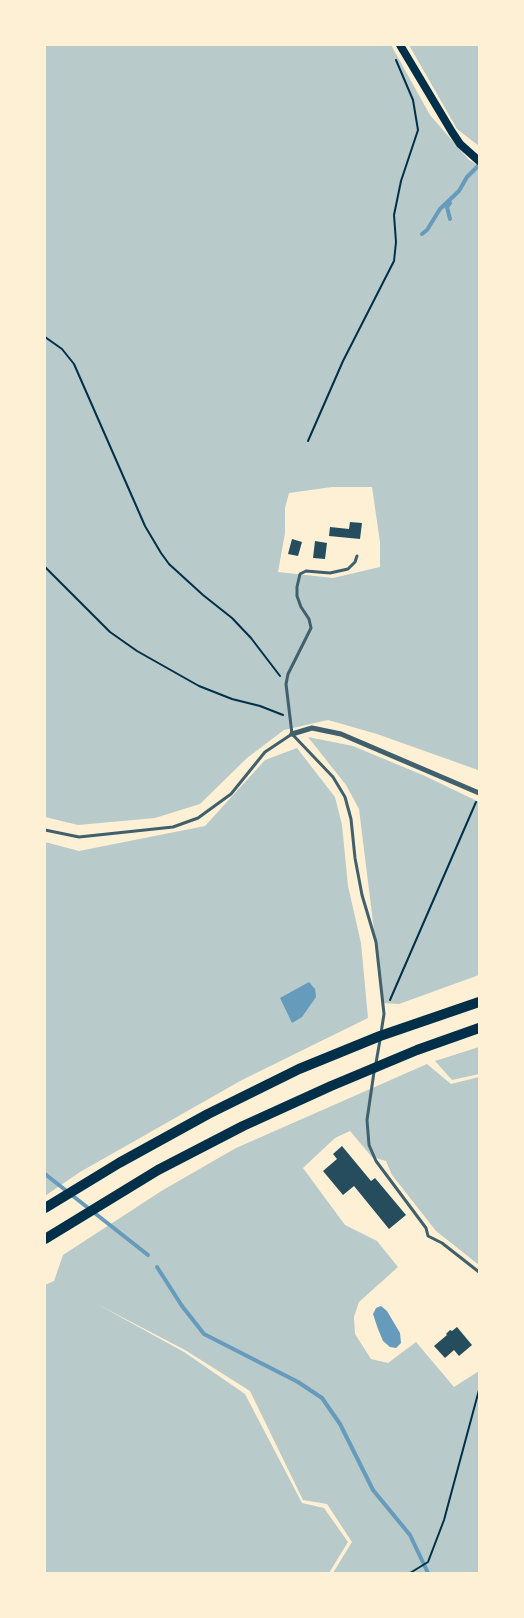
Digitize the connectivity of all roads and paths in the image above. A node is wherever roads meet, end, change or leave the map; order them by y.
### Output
1 (400, 45) edge
2 (394, 56) dead end
3 (479, 161) edge
4 (45, 337) edge
5 (308, 441) dead end
6 (357, 556) dead end
7 (45, 567) edge
8 (286, 684) junction
9 (291, 718) junction
10 (292, 734) junction
11 (479, 794) edge
12 (45, 830) edge
13 (476, 1003) edge
14 (384, 1014) junction
15 (479, 1028) edge
16 (45, 1208) edge
17 (45, 1239) edge
18 (479, 1272) edge
19 (479, 1390) edge
20 (410, 1573) edge

1 - 3 main road
2 - 5 path
4 - 8 path
6 - 8 lane
7 - 9 path
8 - 9 lane
9 - 10 lane
10 - 11 street
10 - 12 lane
10 - 14 lane
11 - 14 path
13 - 16 highway
14 - 18 lane
15 - 17 highway
19 - 20 path

